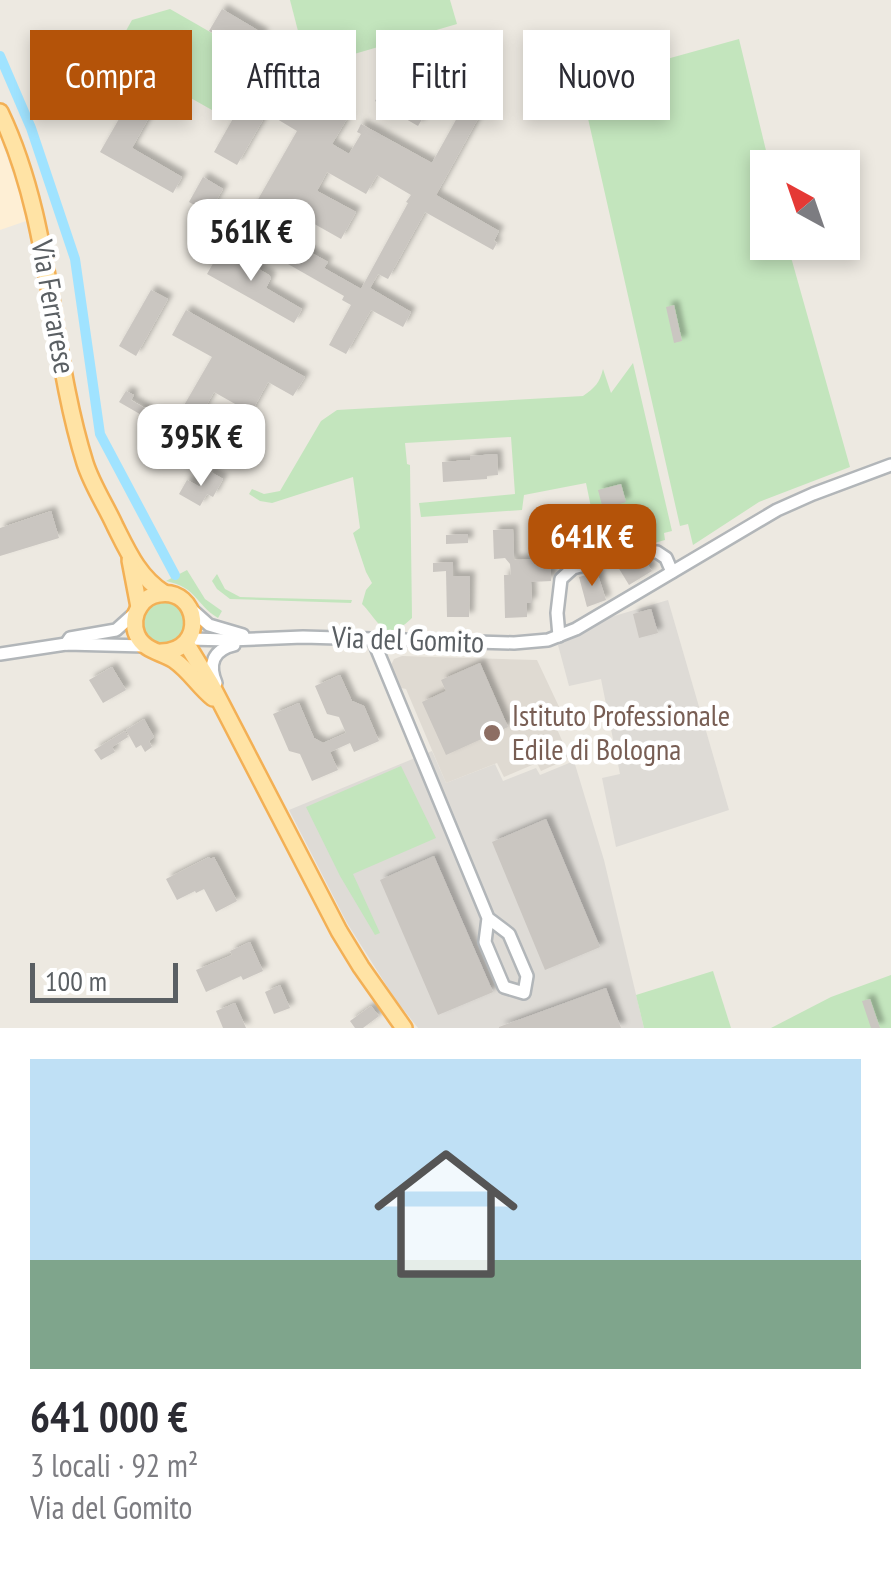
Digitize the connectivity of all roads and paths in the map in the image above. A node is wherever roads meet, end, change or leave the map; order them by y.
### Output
1 (0, 112) edge
2 (891, 465) edge
3 (130, 556) junction
4 (672, 572) junction
5 (164, 594) junction
6 (188, 606) junction
7 (138, 609) junction
8 (559, 636) junction
9 (257, 638) junction
10 (374, 640) junction
11 (187, 641) junction
12 (66, 644) junction
13 (144, 646) junction
14 (161, 652) junction
15 (0, 654) edge
16 (220, 703) junction
17 (488, 918) junction
18 (404, 1028) edge

1 - 3 main road, Via Ferrarese
2 - 4 street, Via del Gomito
3 - 5 main road
3 - 7 main road
4 - 8 street, Via del Gomito
4 - 8 street
5 - 6 main road
5 - 7 main road
6 - 9 street, Via del Gomito
6 - 11 main road
7 - 12 street
7 - 13 main road
8 - 10 street, Via del Gomito
9 - 10 street, Via del Gomito
9 - 11 street, Via del Gomito
9 - 16 street
10 - 17 street
11 - 14 main road
11 - 16 main road
12 - 13 street
12 - 15 street
13 - 14 main road
14 - 16 main road
16 - 18 main road
17 - 17 street

